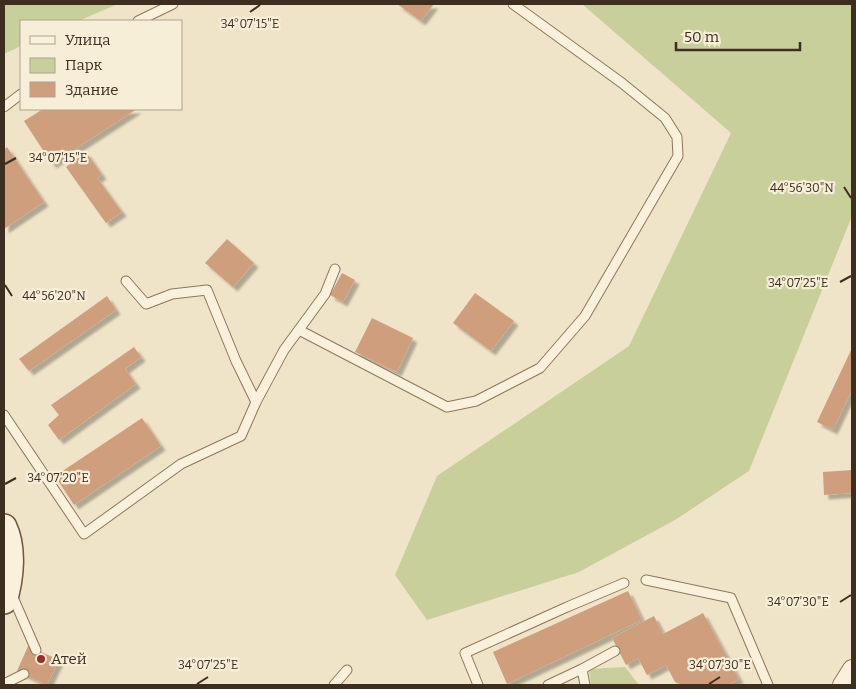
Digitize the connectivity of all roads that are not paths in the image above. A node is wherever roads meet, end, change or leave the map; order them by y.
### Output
1 (173, 4) edge
2 (513, 4) edge
3 (140, 20) edge
4 (20, 95) edge
5 (4, 106) edge
6 (335, 269) dead end
7 (126, 281) dead end
8 (299, 330) junction
9 (256, 402) junction
10 (4, 415) edge
11 (4, 527) edge
12 (7, 555) edge
13 (646, 580) dead end
14 (624, 583) dead end
15 (6, 594) edge
16 (36, 650) dead end
17 (615, 651) dead end
18 (582, 669) junction
19 (852, 669) edge
20 (347, 670) dead end
21 (24, 674) dead end
22 (4, 684) edge
23 (334, 685) edge
24 (478, 685) edge
25 (548, 685) edge
26 (584, 685) edge
27 (768, 685) edge
28 (842, 685) edge

1 - 3 lane
2 - 8 lane
4 - 5 lane
6 - 8 lane
7 - 9 lane
8 - 9 lane
9 - 10 lane
11 - 12 main road
12 - 15 main road
13 - 27 lane
14 - 24 lane
15 - 16 lane
17 - 18 lane
18 - 25 lane
18 - 26 lane
19 - 28 street
20 - 23 lane
21 - 22 lane

